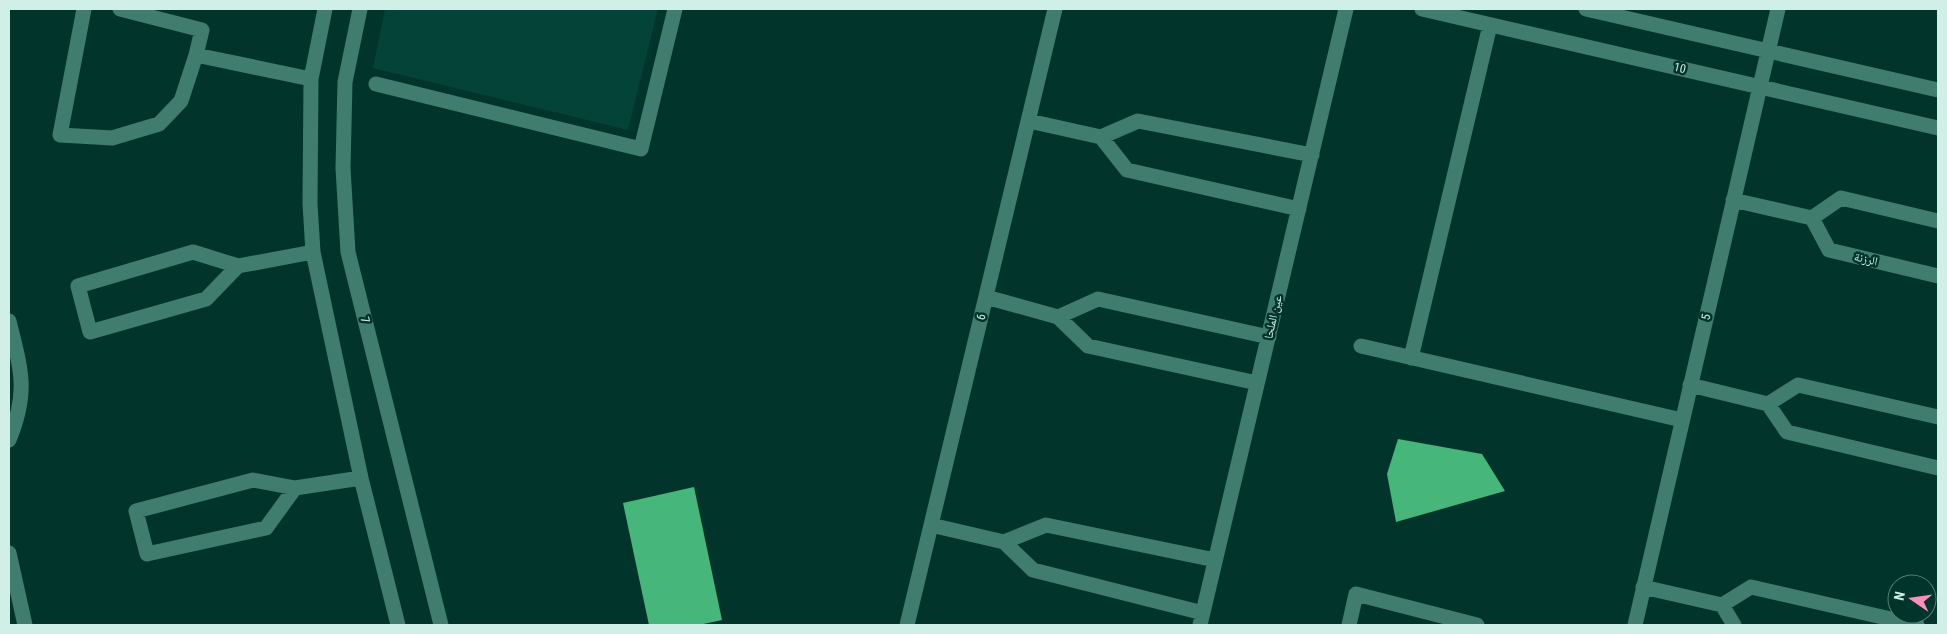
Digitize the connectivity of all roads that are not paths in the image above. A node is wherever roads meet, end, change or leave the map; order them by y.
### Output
1 (84, 9) edge
2 (120, 9) edge
3 (325, 9) edge
4 (360, 9) edge
5 (675, 9) edge
6 (1055, 9) edge
7 (1346, 9) edge
8 (1422, 9) edge
9 (1586, 9) edge
10 (1778, 9) edge
11 (1490, 24) junction
12 (1768, 51) junction
13 (196, 55) junction
14 (311, 79) junction
15 (376, 84) dead end
16 (1760, 87) junction
17 (1938, 90) edge
18 (1028, 120) junction
19 (1938, 128) edge
20 (1101, 137) junction
21 (1312, 155) junction
22 (1734, 200) junction
23 (1299, 209) junction
24 (1812, 218) junction
25 (1938, 221) edge
26 (313, 252) junction
27 (238, 266) junction
28 (1938, 276) edge
29 (986, 297) junction
30 (1058, 317) junction
31 (9, 321) edge
32 (1268, 337) junction
33 (1361, 346) dead end
34 (1411, 358) junction
35 (1258, 383) junction
36 (1690, 385) junction
37 (1768, 404) junction
38 (1938, 417) edge
39 (1682, 420) junction
40 (9, 440) edge
41 (1938, 468) edge
42 (362, 478) junction
43 (295, 488) junction
44 (931, 525) junction
45 (1004, 542) junction
46 (9, 553) edge
47 (1215, 560) junction
48 (1644, 587) junction
49 (1722, 605) junction
50 (1201, 619) edge
51 (25, 625) edge
52 (398, 625) edge
53 (442, 625) edge
54 (907, 625) edge
55 (1349, 625) edge
56 (1477, 625) edge
57 (1635, 625) edge
58 (1734, 625) edge
59 (1918, 625) edge

1 - 13 street
2 - 13 street
3 - 14 street
4 - 53 street, 7
5 - 15 street
6 - 18 street, 6
7 - 21 street, عين الملحا
8 - 11 street, 10
9 - 12 street
10 - 12 street, 5
11 - 16 street, 10
11 - 34 street
12 - 16 street, 5
12 - 17 street
13 - 14 street
14 - 26 street
16 - 19 street, 10
16 - 22 street, 5
18 - 20 street
18 - 29 street, 6
20 - 21 street
20 - 23 street
21 - 23 street, عين الملحا
22 - 24 street
22 - 36 street, 5
23 - 32 street, عين الملحا
24 - 25 street
24 - 28 street, الرزنة
26 - 27 street
26 - 42 street
27 - 27 street
29 - 30 street
29 - 44 street, 6
30 - 32 street
30 - 35 street
31 - 40 street
32 - 35 street, عين الملحا
33 - 34 street
34 - 39 street
35 - 47 street, عين الملحا
36 - 37 street
36 - 39 street, 5
37 - 38 street
37 - 41 street
39 - 48 street, 5
42 - 43 street
42 - 52 street
43 - 43 street
44 - 45 street
44 - 54 street, 6
45 - 47 street
45 - 50 street
46 - 51 street
47 - 50 street, عين الملحا
48 - 49 street
48 - 57 street, 5
49 - 58 street
49 - 59 street
55 - 56 street

